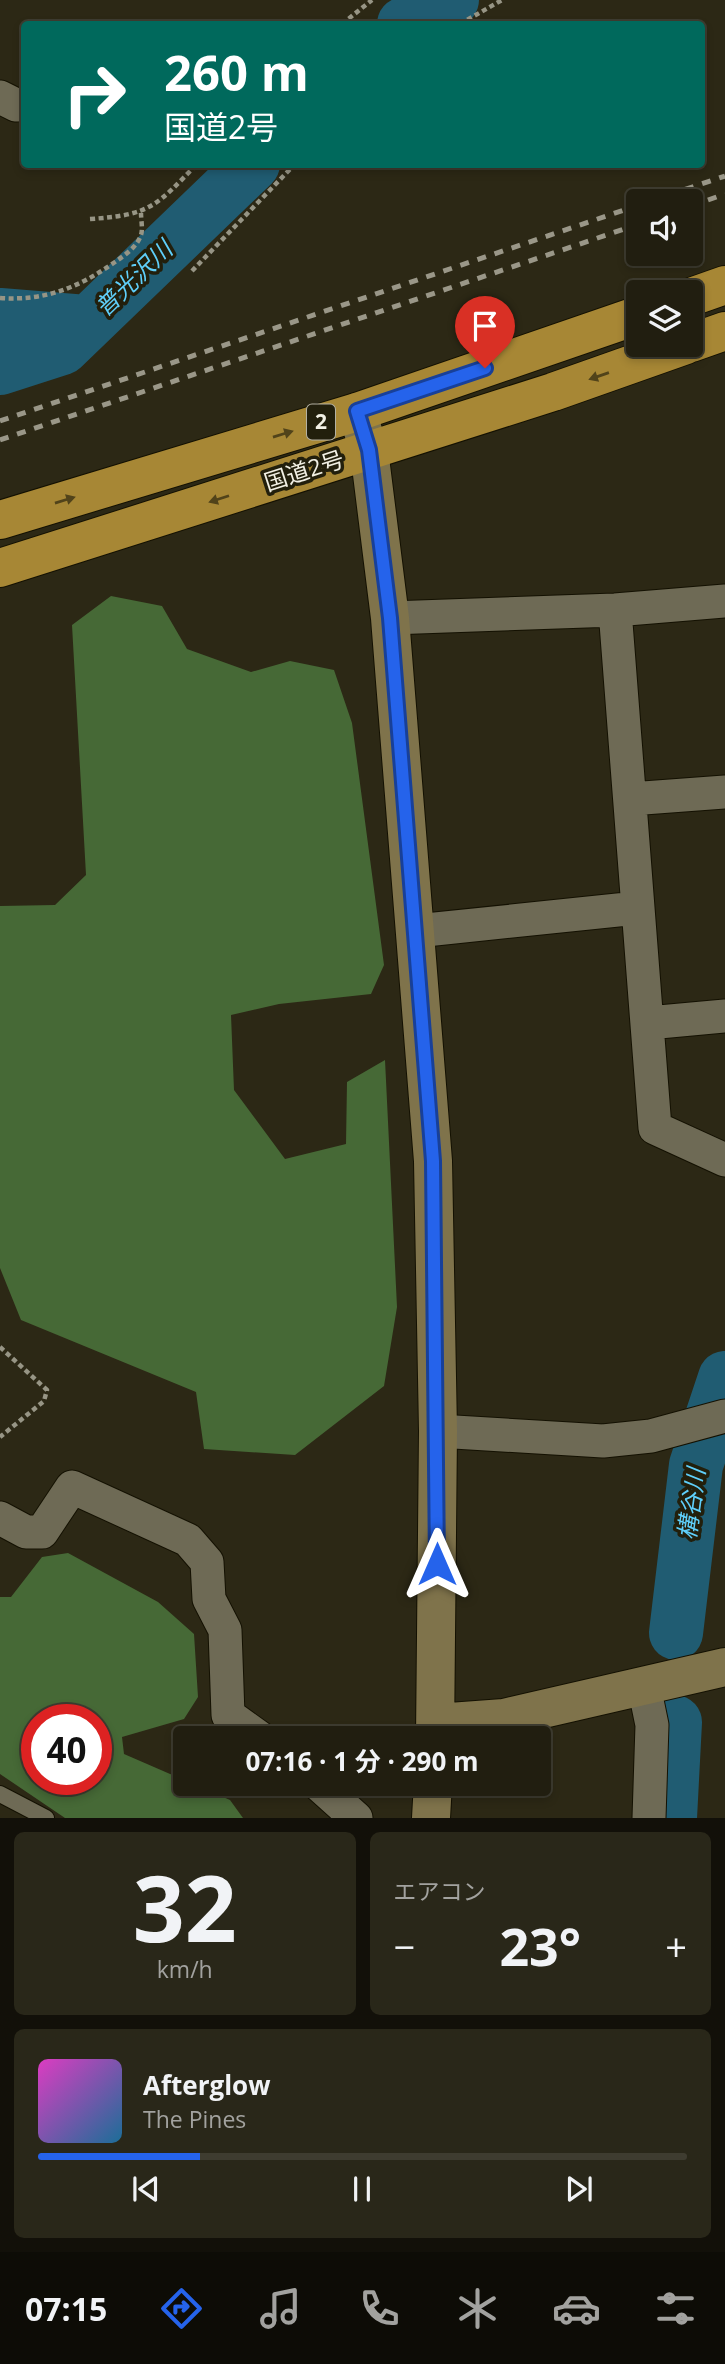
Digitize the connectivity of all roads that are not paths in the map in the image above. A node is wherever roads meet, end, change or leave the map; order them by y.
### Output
1 (725, 285) edge
2 (703, 293) edge
3 (626, 319) edge
4 (725, 331) edge
5 (703, 339) edge
6 (652, 357) edge
7 (357, 411) junction
8 (369, 450) junction
9 (0, 520) edge
10 (0, 568) edge
11 (725, 600) edge
12 (615, 610) junction
13 (390, 618) junction
14 (725, 792) edge
15 (630, 799) junction
16 (637, 908) junction
17 (416, 931) junction
18 (725, 1016) edge
19 (648, 1023) junction
20 (725, 1160) edge
21 (712, 1420) edge
22 (438, 1431) junction
23 (0, 1518) edge
24 (725, 1667) edge
25 (644, 1686) junction
26 (243, 1726) edge
27 (436, 1726) edge
28 (459, 1726) edge
29 (0, 1794) edge
30 (331, 1796) edge
31 (432, 1796) edge
32 (46, 1818) edge
33 (356, 1818) edge
34 (431, 1818) edge
35 (649, 1818) edge

1 - 2 highway
3 - 7 highway, 国道2号 / 2
4 - 5 highway
6 -> 8 highway, 国道2号 / 2
7 - 8 street
9 -> 7 highway, 国道2号 / 2
8 -> 10 highway, 国道2号 / 2
8 - 13 street
11 - 12 street
12 - 13 street
12 - 15 street
13 - 17 street
14 - 15 street
15 - 16 street
16 - 17 street
16 - 19 street
17 - 22 street
18 - 19 street
19 - 20 street
21 - 22 street
22 - 27 street
23 - 26 street
24 - 25 street
25 - 28 street
25 - 35 street
29 - 32 lane
30 - 33 street
31 - 34 street

